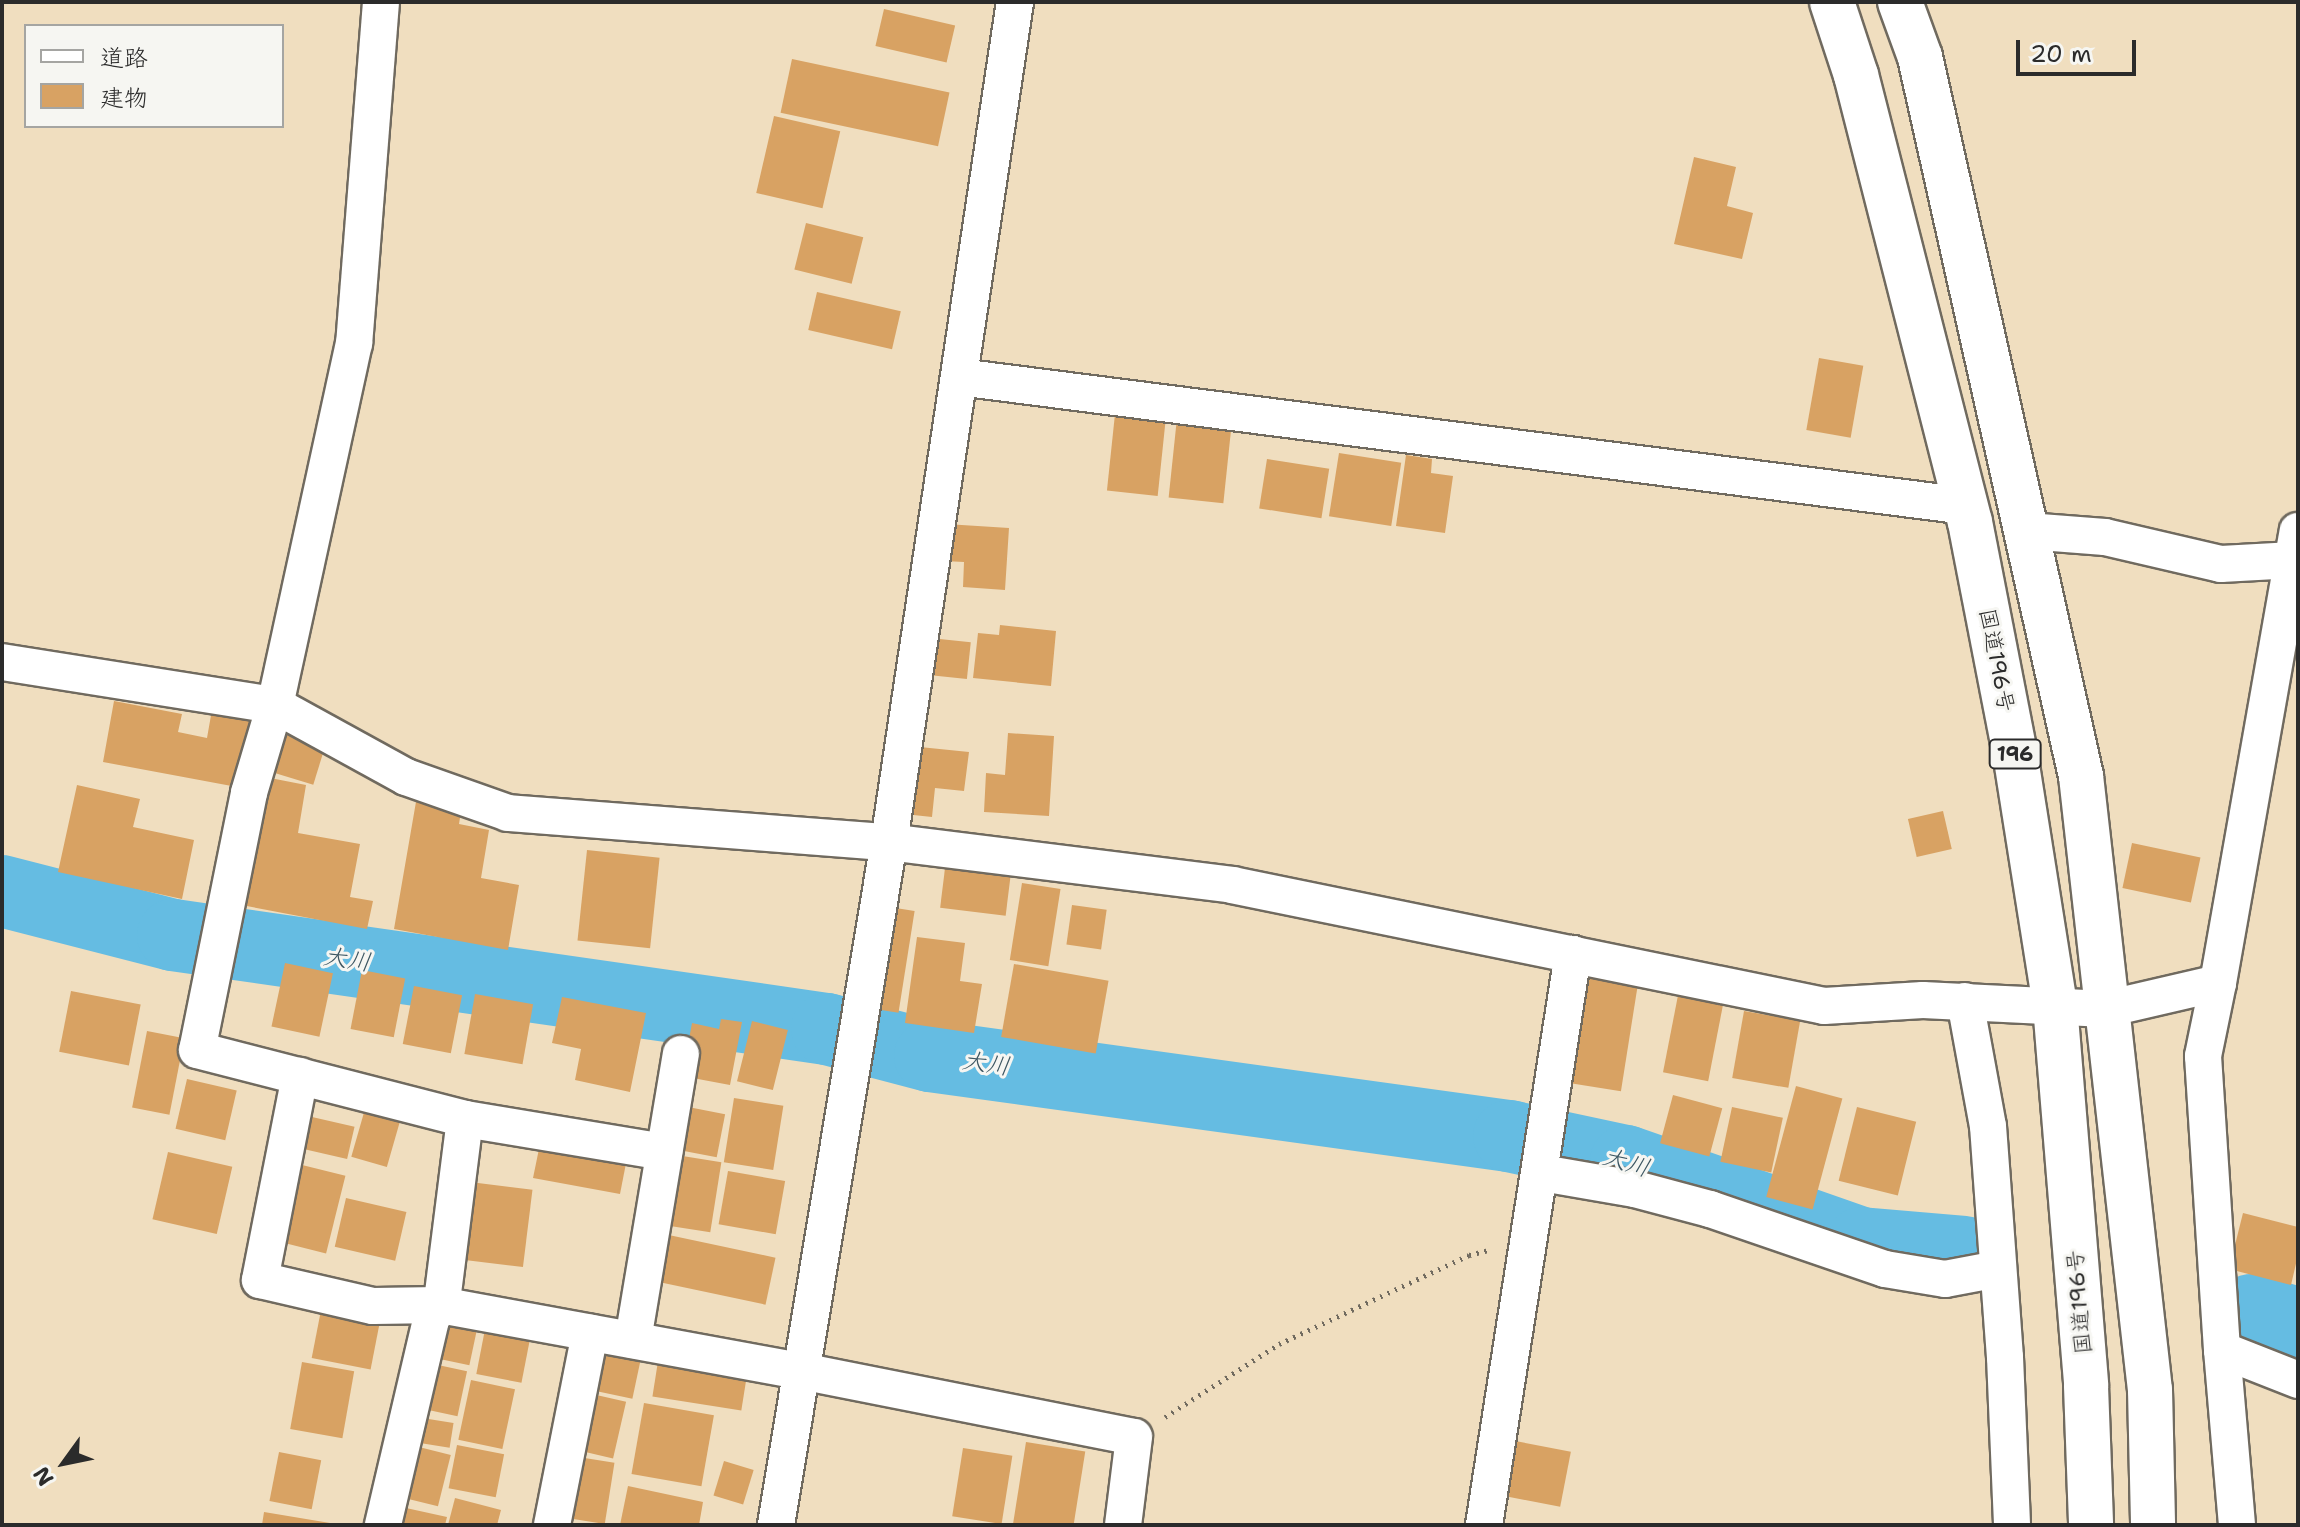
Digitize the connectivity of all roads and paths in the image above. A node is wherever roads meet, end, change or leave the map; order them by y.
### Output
1 (381, 2) edge
2 (1015, 2) edge
3 (1832, 2) edge
4 (1900, 2) edge
5 (959, 377) junction
6 (1966, 506) junction
7 (2027, 531) junction
8 (2296, 546) edge
9 (2290, 629) edge
10 (2, 662) edge
11 (275, 705) junction
12 (889, 842) junction
13 (1573, 954) junction
14 (2218, 983) junction
15 (1965, 1001) junction
16 (2055, 1005) junction
17 (2106, 1009) junction
18 (681, 1054) dead end
19 (300, 1076) junction
20 (465, 1119) junction
21 (664, 1152) junction
22 (1542, 1173) junction
23 (1526, 1241) junction
24 (1998, 1269) junction
25 (440, 1305) junction
26 (590, 1333) junction
27 (633, 1340) junction
28 (2222, 1350) junction
29 (801, 1371) junction
30 (2298, 1380) edge
31 (1134, 1437) junction
32 (383, 1525) edge
33 (552, 1525) edge
34 (776, 1525) edge
35 (1123, 1525) edge
36 (1484, 1525) edge
37 (2012, 1525) edge
38 (2091, 1525) edge
39 (2153, 1525) edge
40 (2237, 1525) edge

1 - 11 street
2 - 5 street
3 - 6 highway, 国道196号 / 196
4 - 7 highway, 196
5 - 6 street
5 - 12 street
6 - 16 highway, 国道196号 / 196
7 - 8 street
7 - 17 highway, 196
8 - 9 street
9 - 14 street
10 - 11 street
11 - 12 street
11 - 19 street
12 - 13 street
12 - 29 street
13 - 15 street
13 - 22 street
14 - 17 street
14 - 28 street
15 - 16 street
15 - 24 street
16 - 17 street
16 - 38 highway, 国道196号 / 196
17 - 39 highway, 196
18 - 21 street
19 - 20 street
19 - 25 street
20 - 21 street
20 - 25 street
21 - 27 street
22 - 23 street
22 - 24 street
23 - 31 path
23 - 36 street
24 - 37 street
25 - 26 street
25 - 32 street
26 - 27 street
26 - 33 street
27 - 29 street
28 - 30 street
28 - 40 street
29 - 31 street
29 - 34 street
31 - 35 street

